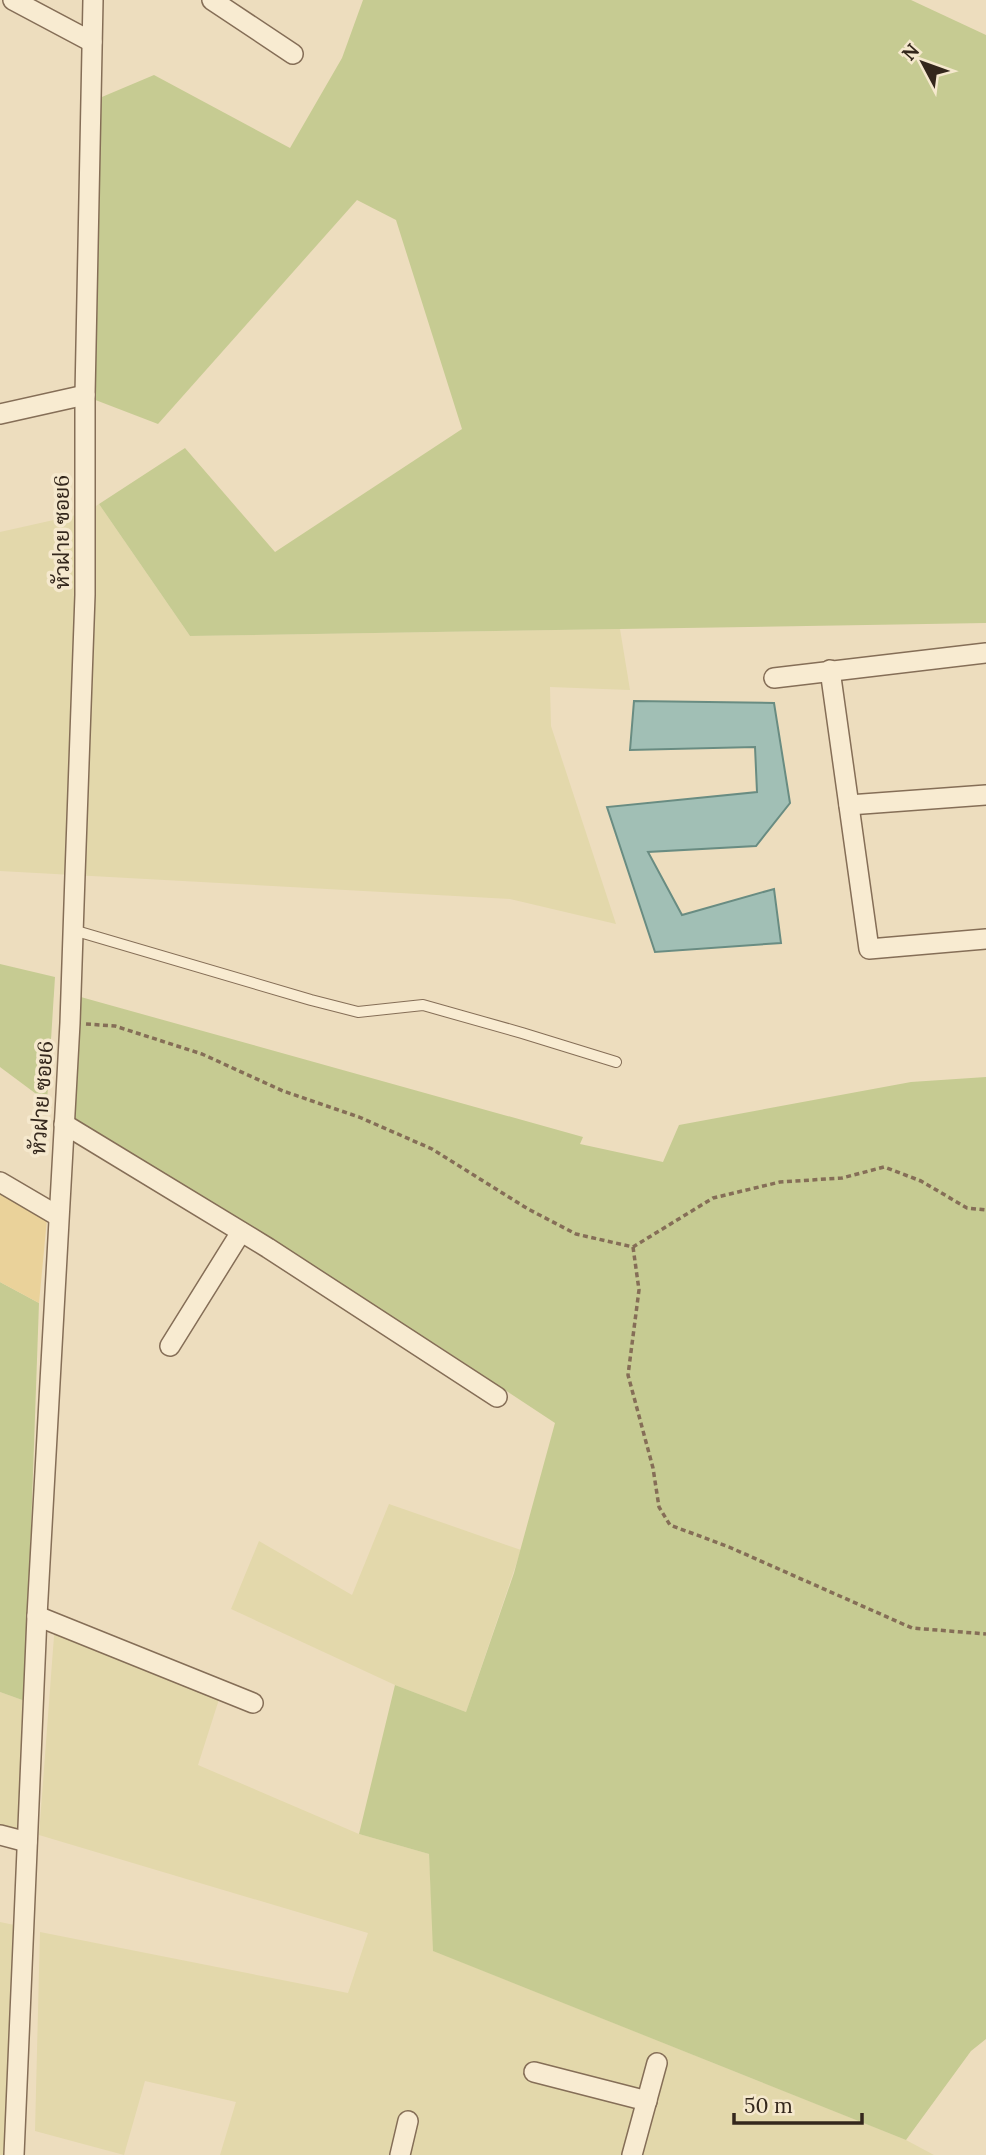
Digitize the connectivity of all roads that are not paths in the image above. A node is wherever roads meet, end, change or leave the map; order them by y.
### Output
1 (13, 0) edge
2 (93, 0) edge
3 (212, 0) edge
4 (92, 42) junction
5 (293, 54) dead end
6 (85, 396) junction
7 (0, 414) edge
8 (986, 653) edge
9 (830, 670) junction
10 (774, 678) dead end
11 (986, 795) edge
12 (849, 806) junction
13 (73, 930) junction
14 (986, 939) edge
15 (616, 1062) dead end
16 (64, 1124) junction
17 (0, 1182) edge
18 (58, 1216) junction
19 (241, 1232) junction
20 (170, 1346) dead end
21 (497, 1397) dead end
22 (37, 1616) junction
23 (253, 1703) dead end
24 (0, 1836) edge
25 (27, 1842) junction
26 (657, 2063) dead end
27 (534, 2071) dead end
28 (647, 2101) junction
29 (408, 2121) dead end
30 (14, 2155) edge
31 (400, 2155) edge
32 (632, 2155) edge

1 - 4 street
2 - 4 street, หัวฝาย ซอย6
3 - 5 street
4 - 6 street, หัวฝาย ซอย6
6 - 7 street
6 - 13 street, หัวฝาย ซอย6
8 - 9 street
9 - 10 street
9 - 12 street
11 - 12 street
12 - 14 street
13 - 15 lane
13 - 16 street, หัวฝาย ซอย6
16 - 18 street, หัวฝาย ซอย6
16 - 19 street
17 - 18 street
18 - 22 street, หัวฝาย ซอย6
19 - 20 street
19 - 21 street
22 - 23 street
22 - 25 street, หัวฝาย ซอย6
24 - 25 street
25 - 30 street, หัวฝาย ซอย6
26 - 28 street
27 - 28 street
28 - 32 street
29 - 31 street

